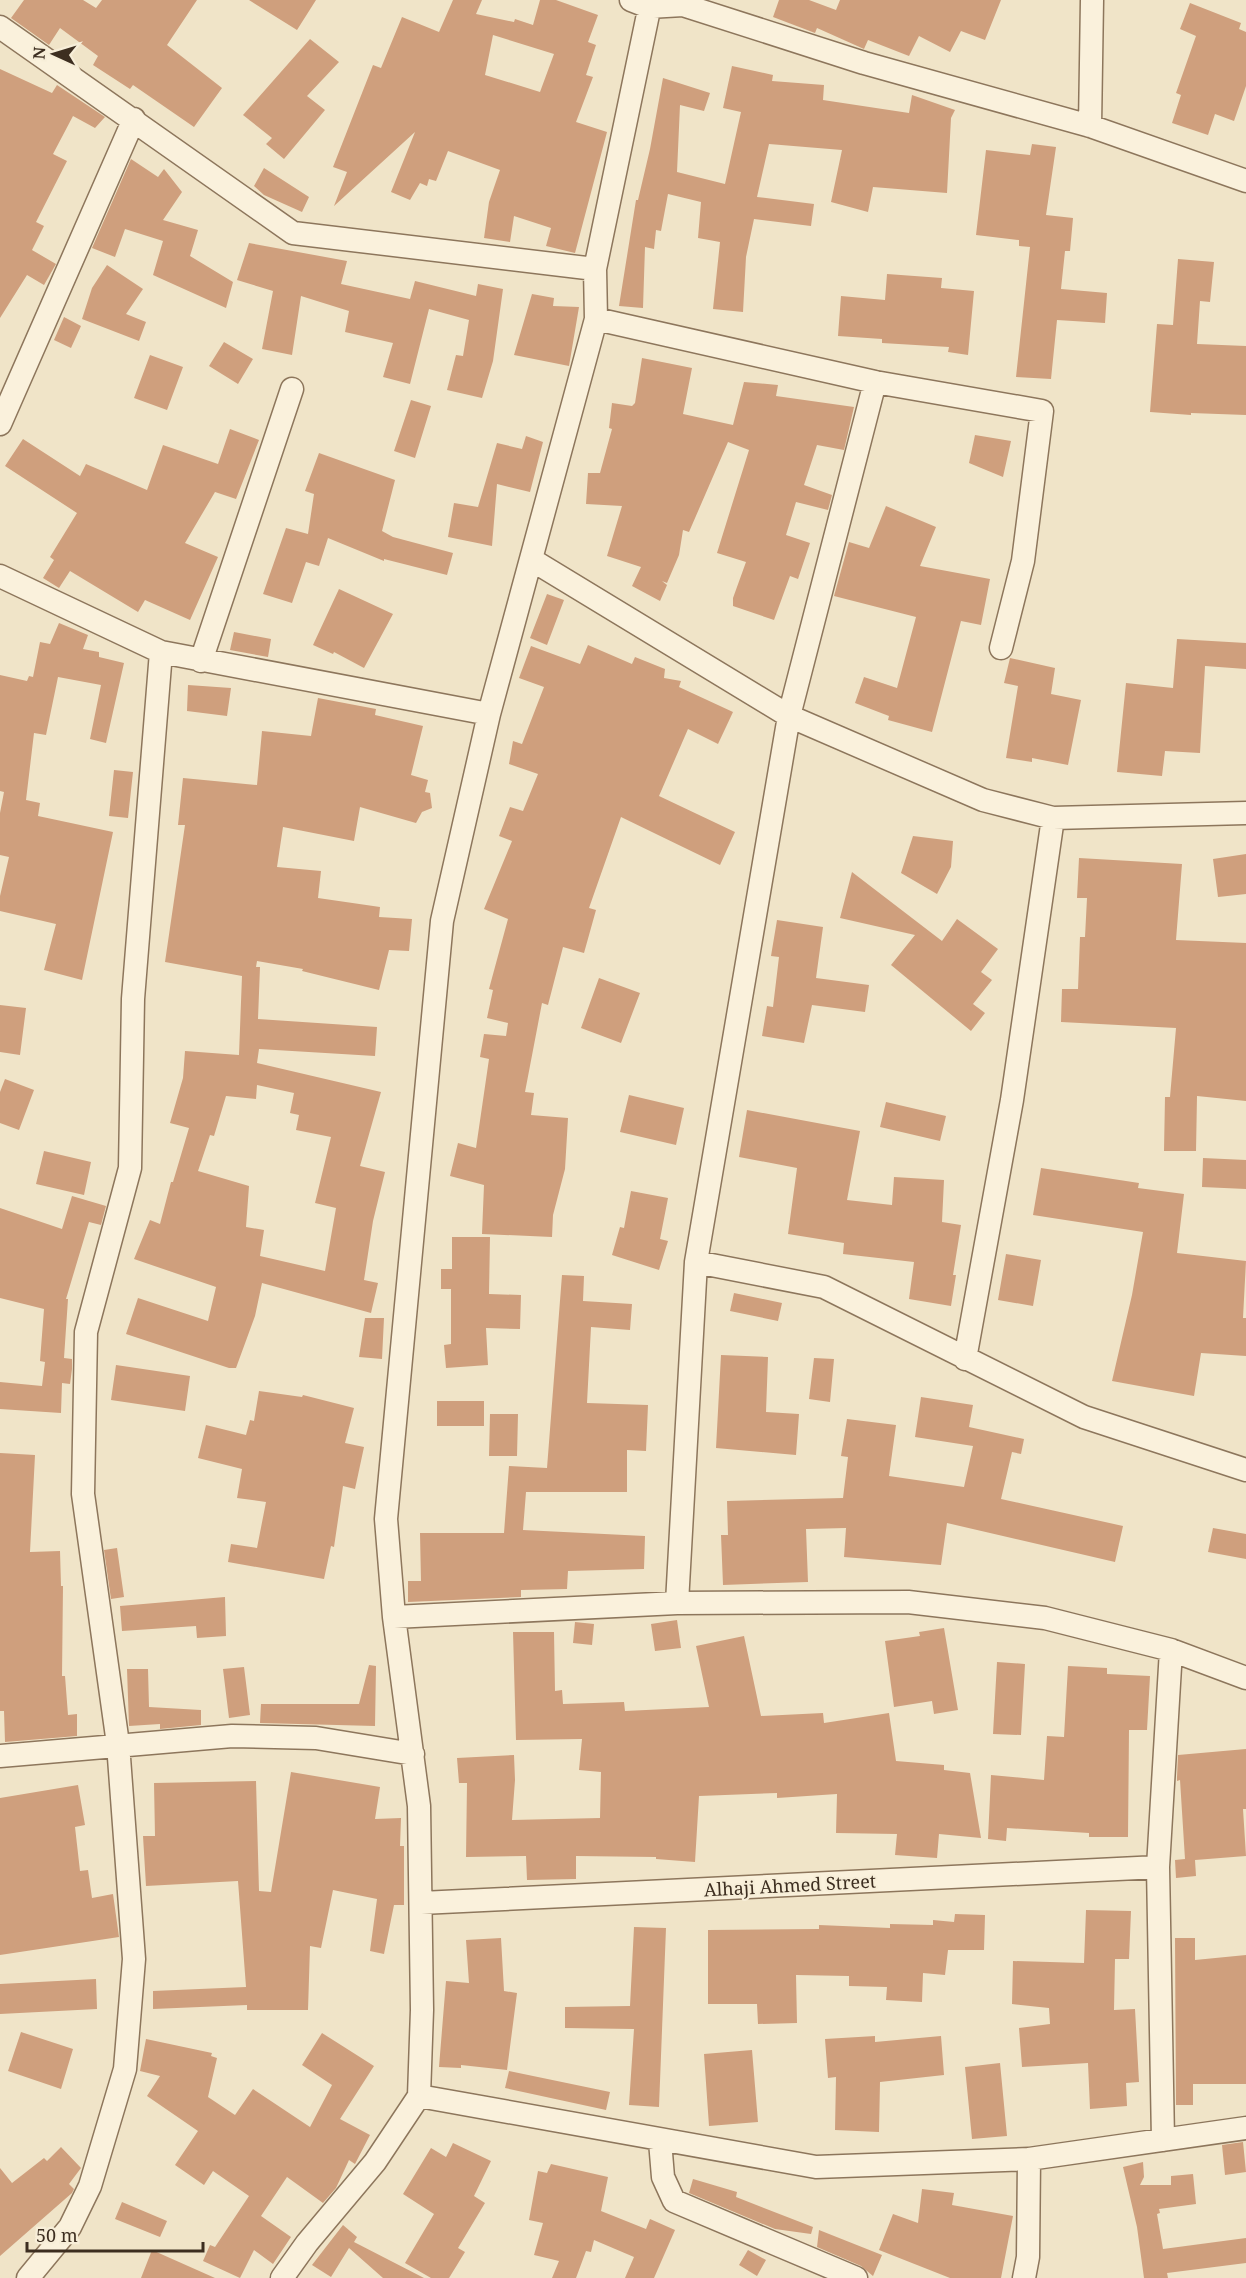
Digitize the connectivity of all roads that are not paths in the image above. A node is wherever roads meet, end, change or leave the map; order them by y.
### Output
1 (644, 2) edge
2 (1089, 2) edge
3 (0, 27) edge
4 (134, 118) junction
5 (1090, 126) junction
6 (1246, 181) edge
7 (595, 269) junction
8 (596, 319) junction
9 (875, 382) junction
10 (292, 389) dead end
11 (0, 424) edge
12 (532, 560) junction
13 (0, 576) edge
14 (1001, 648) dead end
15 (161, 652) junction
16 (201, 661) junction
17 (489, 714) junction
18 (789, 716) junction
19 (1246, 813) edge
20 (1053, 818) junction
21 (696, 1262) junction
22 (965, 1359) junction
23 (1246, 1470) edge
24 (677, 1603) junction
25 (394, 1617) junction
26 (1171, 1650) junction
27 (1246, 1678) edge
28 (118, 1744) junction
29 (413, 1754) junction
30 (0, 1756) edge
31 (1158, 1868) junction
32 (421, 1903) junction
33 (419, 2096) junction
34 (1246, 2128) edge
35 (1163, 2140) junction
36 (660, 2141) junction
37 (1029, 2159) junction
38 (28, 2278) edge
39 (282, 2278) edge
40 (856, 2278) edge
41 (1024, 2278) edge

1 - 5 street
1 - 7 street
2 - 5 street
3 - 4 street
4 - 7 street
4 - 11 street
5 - 6 street
7 - 8 street
8 - 9 street
8 - 12 street
9 - 14 street
9 - 18 street
10 - 16 street
12 - 17 street
12 - 18 street
13 - 15 street
15 - 16 street
15 - 28 street
16 - 17 street
17 - 25 street
18 - 20 street
18 - 21 street
19 - 20 street
20 - 22 street
21 - 22 street
21 - 24 street
22 - 23 street
24 - 25 street
24 - 26 street
25 - 29 street
26 - 27 street
26 - 31 street
28 - 29 street
28 - 30 street
28 - 38 street
29 - 32 street
31 - 32 street, Alhaji Ahmed Street
31 - 35 street
32 - 33 street
33 - 36 street
33 - 39 street
34 - 35 street
35 - 37 street
36 - 37 street
36 - 40 street
37 - 41 street

